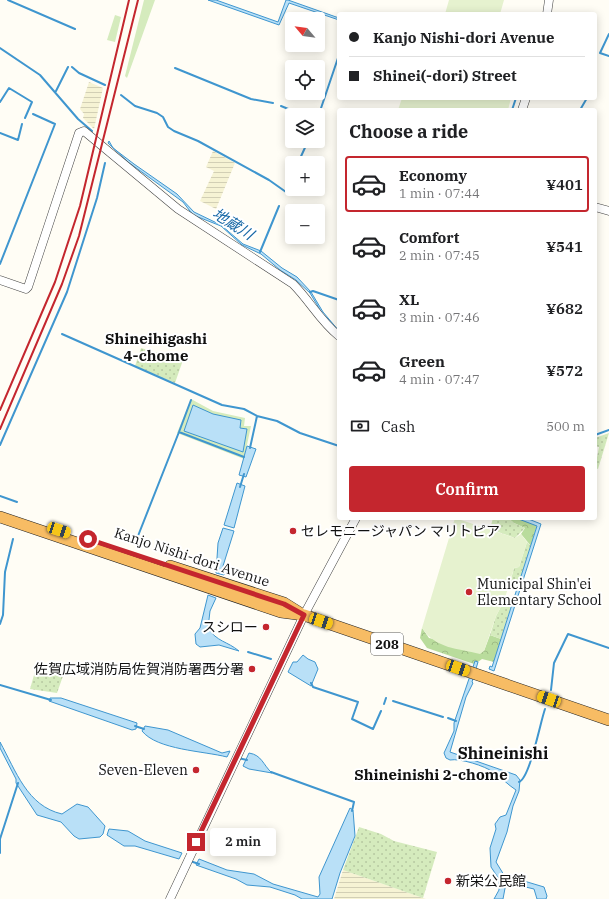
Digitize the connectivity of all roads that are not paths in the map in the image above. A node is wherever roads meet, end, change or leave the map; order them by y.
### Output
1 (549, 0) edge
2 (546, 12) edge
3 (597, 208) edge
4 (609, 211) edge
5 (0, 280) edge
6 (337, 334) edge
7 (0, 510) edge
8 (0, 517) edge
9 (355, 520) edge
10 (145, 562) junction
11 (304, 615) junction
12 (609, 720) edge
13 (170, 899) edge

1 - 2 street
3 - 4 street
5 - 6 street
7 - 10 highway, Kanjo Nishi-dori Avenue / 208
8 - 10 highway, Kanjo Nishi-dori Avenue / 208
9 - 11 street
10 - 11 highway, Kanjo Nishi-dori Avenue / 208
11 - 12 highway, Kanjo Nishi-dori Avenue / 208
11 - 13 street

